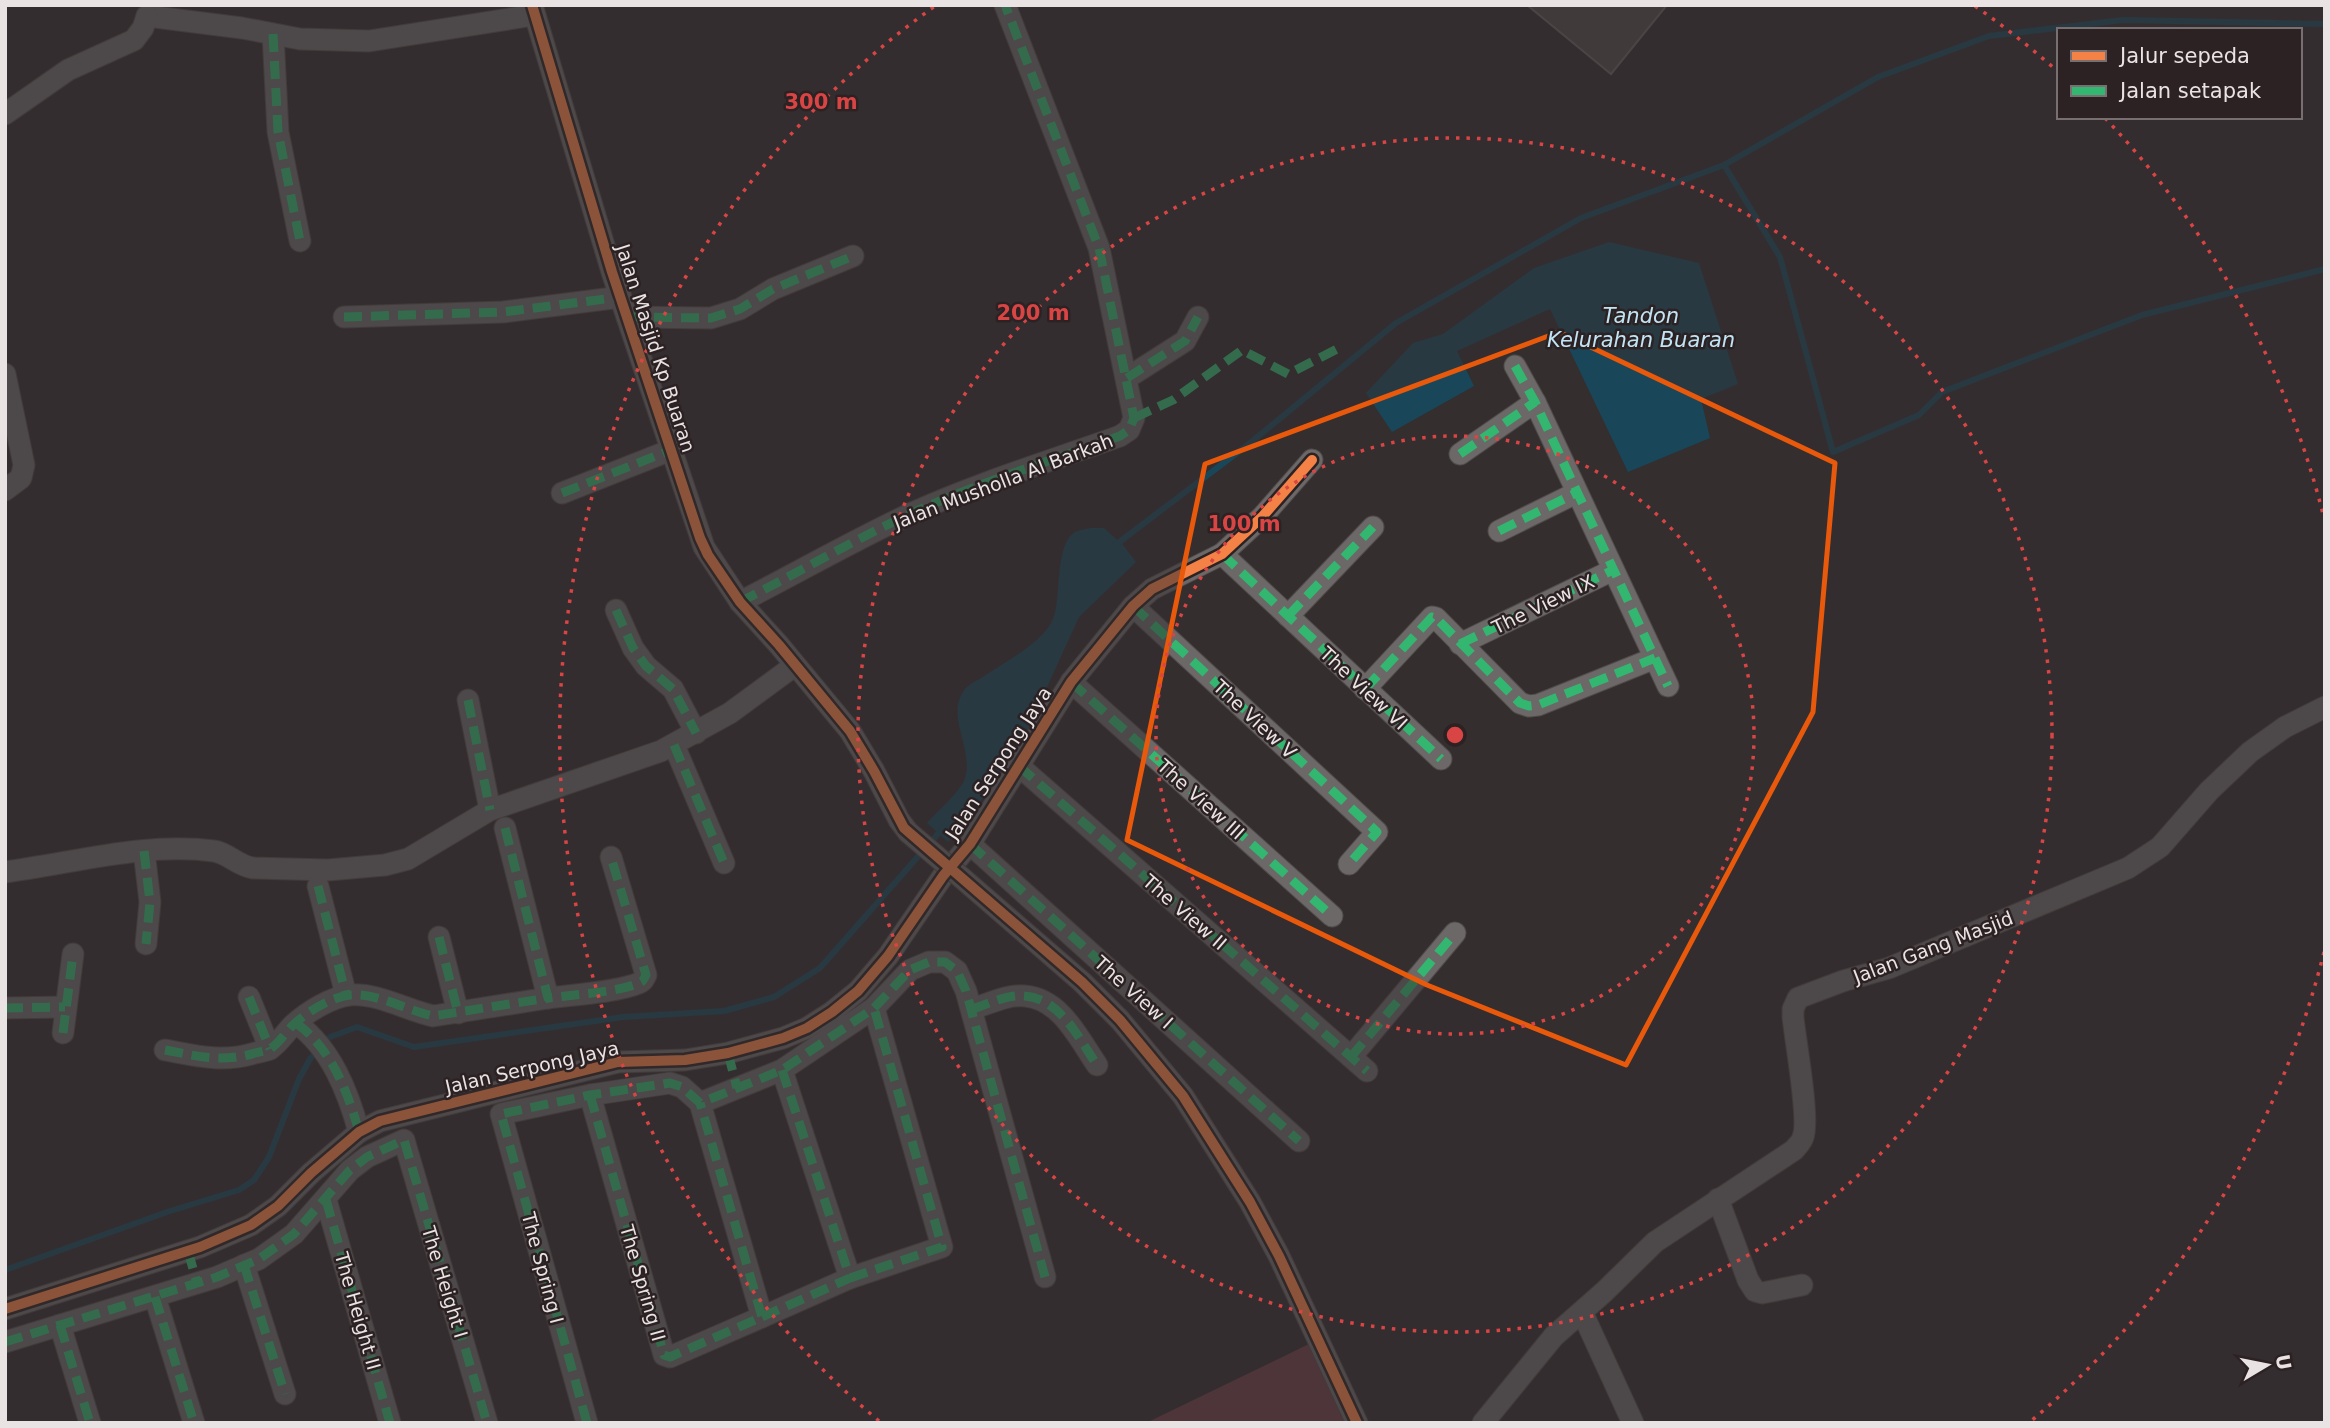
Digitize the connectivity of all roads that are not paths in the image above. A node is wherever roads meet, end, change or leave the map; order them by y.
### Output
1 (1005, 5) edge
2 (533, 10) edge
3 (144, 11) edge
4 (273, 34) junction
5 (5, 114) edge
6 (300, 241) dead end
7 (853, 256) dead end
8 (624, 307) junction
9 (344, 317) dead end
10 (1198, 317) dead end
11 (1516, 366) dead end
12 (5, 374) edge
13 (1127, 378) junction
14 (1535, 402) junction
15 (671, 450) junction
16 (1460, 454) dead end
17 (1312, 460) dead end
18 (5, 491) edge
19 (562, 493) dead end
20 (1576, 493) junction
21 (1373, 527) dead end
22 (1499, 531) dead end
23 (1222, 554) junction
24 (1613, 570) junction
25 (740, 602) junction
26 (1133, 606) junction
27 (616, 610) dead end
28 (1288, 616) junction
29 (1460, 644) junction
30 (1655, 658) junction
31 (794, 666) junction
32 (1071, 682) junction
33 (1668, 686) dead end
34 (1365, 689) junction
35 (468, 700) dead end
36 (2325, 707) edge
37 (696, 733) junction
38 (674, 745) junction
39 (1441, 759) dead end
40 (1019, 766) junction
41 (489, 810) junction
42 (505, 828) dead end
43 (970, 844) junction
44 (144, 851) junction
45 (611, 857) dead end
46 (724, 863) dead end
47 (1349, 864) dead end
48 (5, 872) edge
49 (318, 886) dead end
50 (1332, 916) dead end
51 (1455, 933) dead end
52 (439, 937) dead end
53 (146, 944) dead end
54 (73, 954) dead end
55 (346, 995) junction
56 (249, 997) dead end
57 (548, 998) junction
58 (65, 1007) junction
59 (5, 1008) edge
60 (874, 1008) junction
61 (972, 1009) junction
62 (458, 1013) junction
63 (302, 1027) junction
64 (63, 1033) dead end
65 (270, 1049) junction
66 (164, 1050) dead end
67 (728, 1053) junction
68 (1097, 1065) dead end
69 (782, 1070) junction
70 (737, 1088) junction
71 (590, 1095) junction
72 (700, 1103) junction
73 (359, 1132) junction
74 (1299, 1141) dead end
75 (1718, 1199) junction
76 (326, 1200) junction
77 (188, 1251) junction
78 (244, 1265) junction
79 (1045, 1277) dead end
80 (850, 1278) junction
81 (197, 1283) junction
82 (1802, 1285) dead end
83 (155, 1297) junction
84 (5, 1309) edge
85 (1582, 1312) junction
86 (762, 1317) junction
87 (60, 1325) junction
88 (5, 1342) edge
89 (285, 1394) dead end
90 (90, 1423) edge
91 (194, 1423) edge
92 (390, 1423) edge
93 (487, 1423) edge
94 (587, 1423) edge
95 (1357, 1423) edge
96 (1483, 1423) edge
97 (1633, 1423) edge

1 - 13 street, Jalan Musholla Al Barkah
2 - 4 street
2 - 8 street, Jalan Masjid Kp Buaran
3 - 4 street
3 - 5 street
4 - 6 street
7 - 8 street, Jalan Masjid Kp Buaran
8 - 9 street
8 - 15 street, Jalan Masjid Kp Buaran
10 - 13 street
11 - 14 street
12 - 18 street
13 - 25 street, Jalan Musholla Al Barkah
14 - 16 street
14 - 20 street
15 - 19 street
15 - 25 street, Jalan Masjid Kp Buaran
17 - 23 street, Jalan Serpong Jaya
20 - 22 street
20 - 24 street
21 - 28 street
23 - 26 street, Jalan Serpong Jaya
23 - 28 street, The View VI
24 - 29 street, The View IX
24 - 30 street, The View IX
25 - 31 street, Jalan Masjid Kp Buaran
26 - 32 street, Jalan Serpong Jaya
26 - 47 street, The View V
27 - 37 street
28 - 34 street, The View VI
29 - 30 street
29 - 34 street
30 - 33 street, The View IX
31 - 37 street
31 - 95 street, Jalan Masjid Kp Buaran, bridge
32 - 40 street, Jalan Serpong Jaya
32 - 50 street, The View III
34 - 39 street, The View VI
35 - 41 street
36 - 75 street, Jalan Gang Masjid
37 - 38 street
38 - 41 street
38 - 46 street
40 - 43 street, Jalan Serpong Jaya
40 - 51 street, The View II
41 - 44 street
42 - 57 street
43 - 67 street, Jalan Serpong Jaya
43 - 74 street, The View I
44 - 48 street
44 - 53 street
45 - 57 street
49 - 55 street
52 - 62 street
54 - 58 street
55 - 62 street
55 - 63 street
56 - 65 street
57 - 62 street
58 - 59 street
58 - 64 street
60 - 61 street
60 - 69 street
60 - 80 street
61 - 68 street
61 - 79 street
63 - 65 street
63 - 73 street
65 - 66 street
67 - 70 street
67 - 73 street, Jalan Serpong Jaya
69 - 70 street
69 - 80 street
70 - 72 street
71 - 72 street
71 - 86 street, The Spring II
71 - 94 street, The Spring I
72 - 86 street
73 - 77 street, Jalan Serpong Jaya
75 - 82 street
75 - 85 street, Jalan Gang Masjid
76 - 78 street
76 - 92 street, The Height II
76 - 93 street, The Height I
77 - 81 street
77 - 84 street, Jalan Serpong Jaya
78 - 81 street
78 - 89 street
80 - 86 street
81 - 83 street
83 - 87 street
83 - 91 street
85 - 96 street, Jalan Gang Masjid
85 - 97 street
87 - 88 street
87 - 90 street

